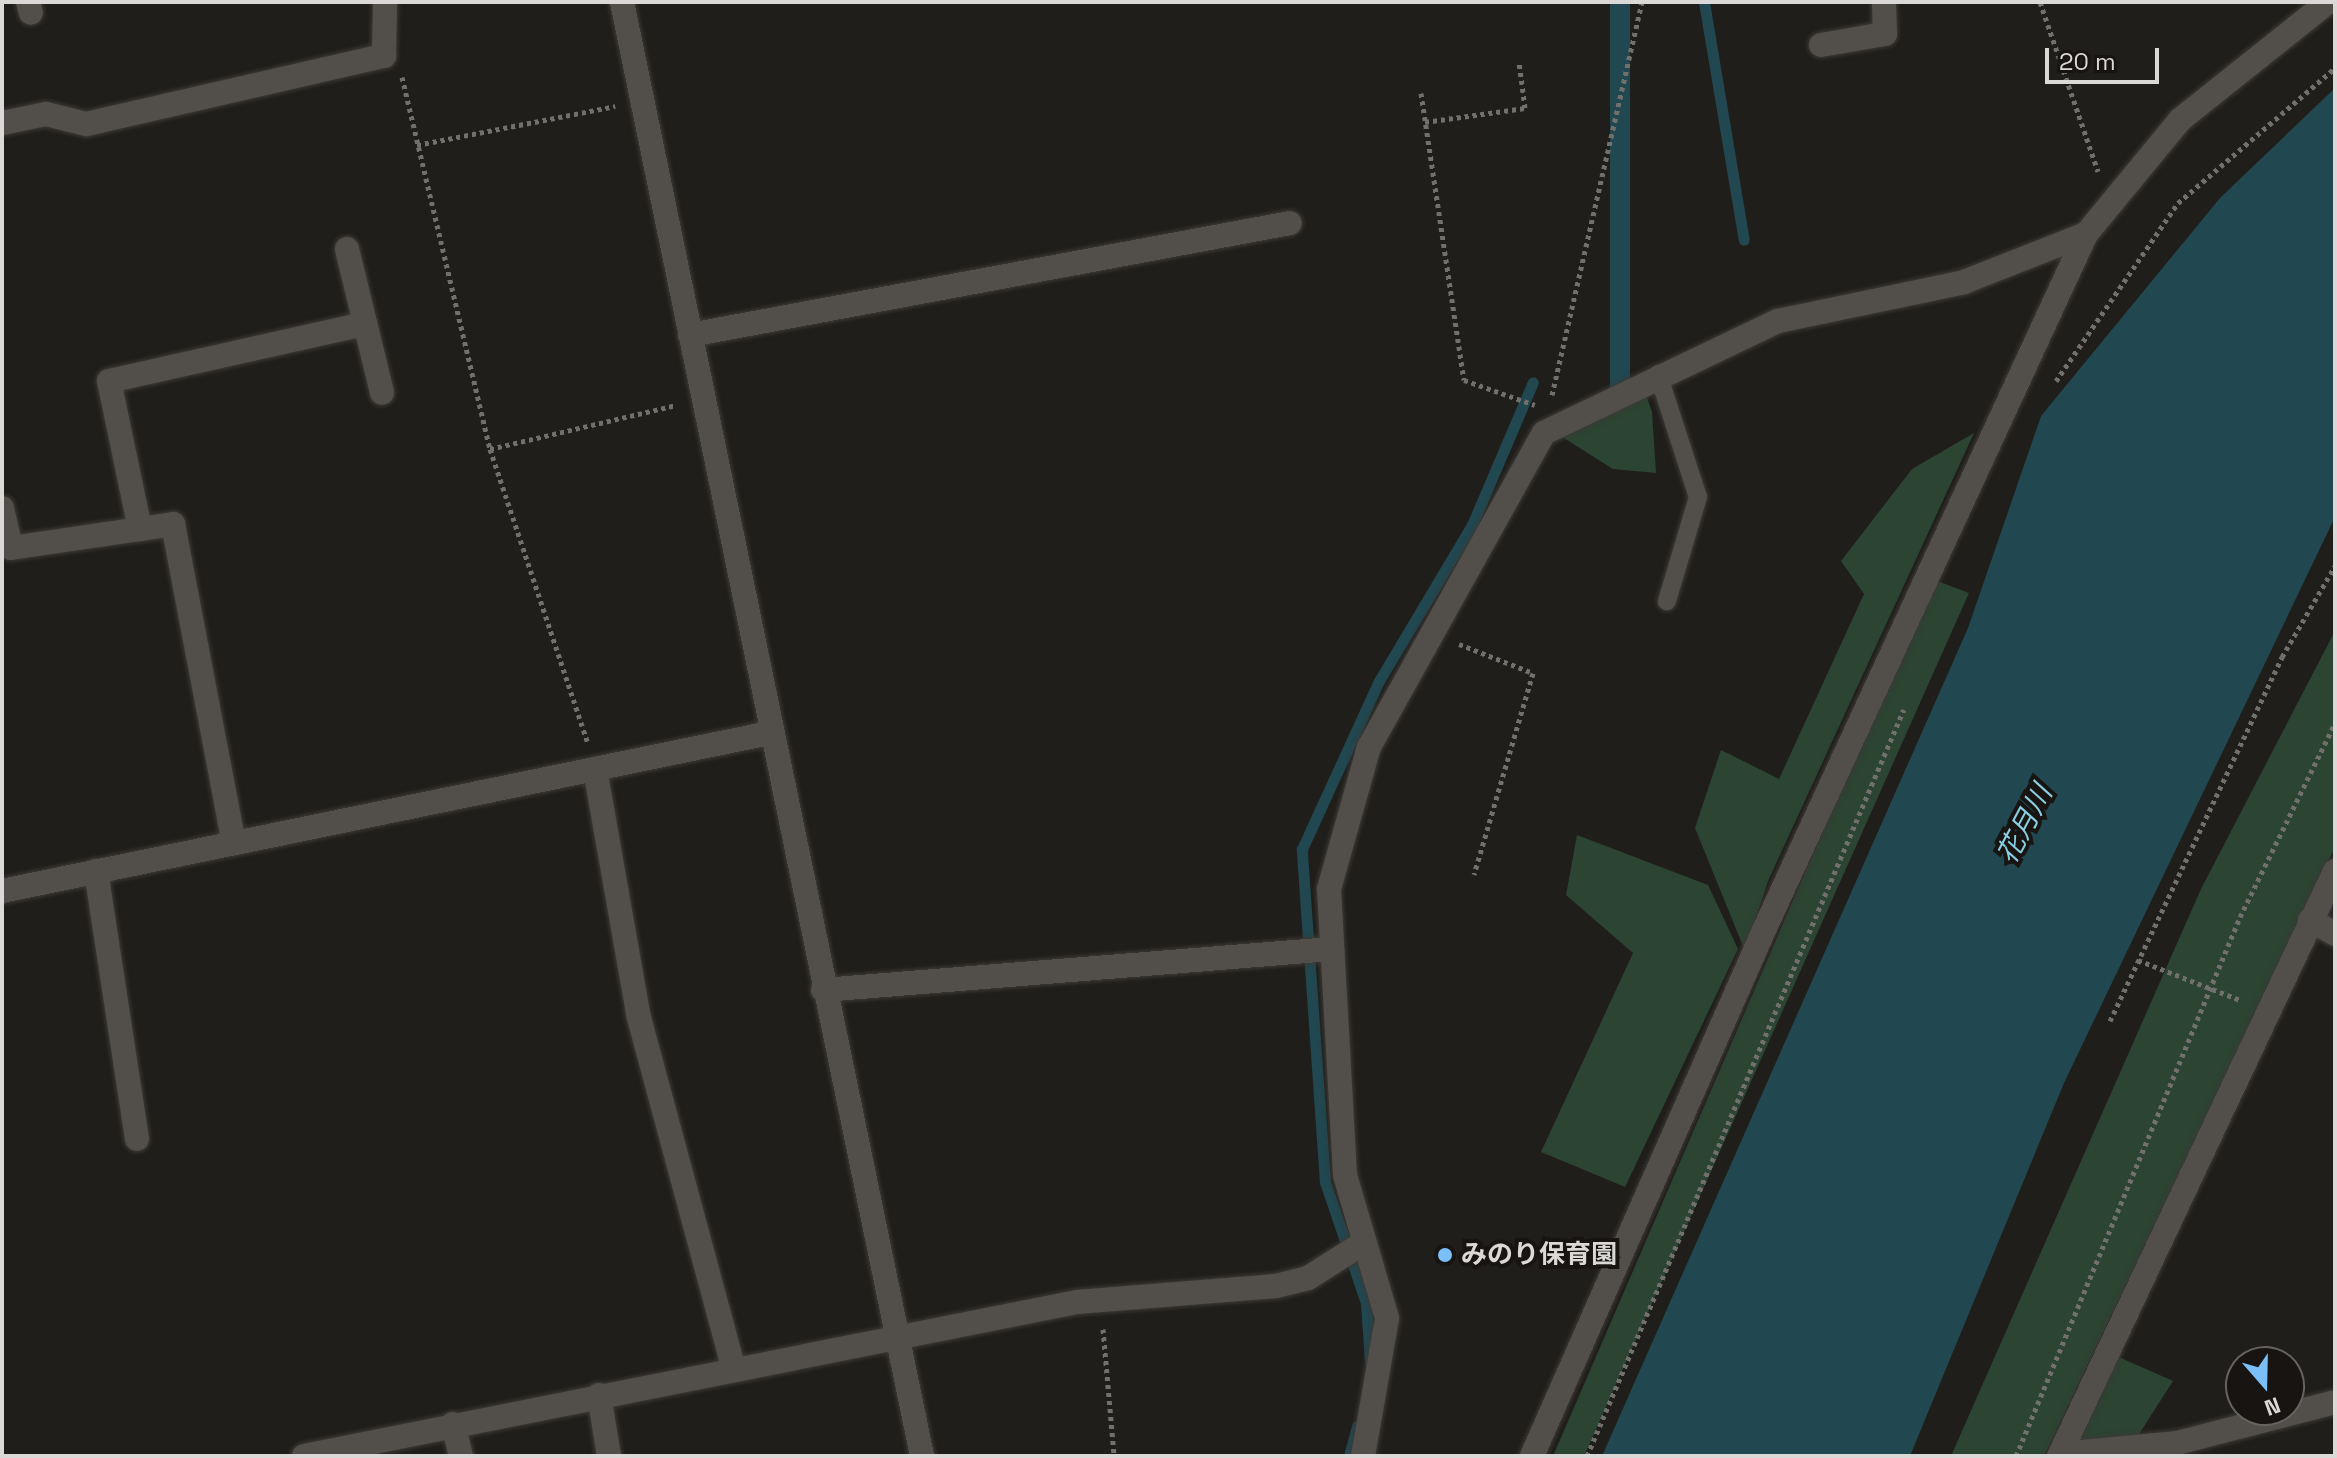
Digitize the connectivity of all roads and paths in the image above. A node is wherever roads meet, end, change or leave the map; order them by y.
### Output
1 (385, 2) edge
2 (622, 2) edge
3 (1642, 2) edge
4 (1884, 2) edge
5 (2040, 2) edge
6 (2328, 2) edge
7 (1821, 45) dead end
8 (1519, 62) dead end
9 (400, 63) dead end
10 (2335, 68) edge
11 (1421, 93) dead end
12 (616, 106) dead end
13 (1425, 122) junction
14 (2, 123) edge
15 (417, 145) junction
16 (2111, 204) junction
17 (1290, 223) dead end
18 (2086, 234) junction
19 (347, 249) dead end
20 (365, 324) junction
21 (690, 335) junction
22 (1658, 374) junction
23 (2051, 387) dead end
24 (382, 393) dead end
25 (1533, 398) dead end
26 (677, 405) dead end
27 (1544, 433) junction
28 (490, 449) junction
29 (2, 508) edge
30 (140, 529) junction
31 (2335, 566) edge
32 (1667, 601) dead end
33 (1432, 634) junction
34 (1906, 706) dead end
35 (2335, 723) edge
36 (770, 733) junction
37 (595, 769) junction
38 (234, 843) junction
39 (96, 871) junction
40 (2335, 871) edge
41 (1474, 875) dead end
42 (2, 891) edge
43 (2310, 920) junction
44 (2335, 934) edge
45 (1318, 951) junction
46 (2138, 960) junction
47 (2210, 988) junction
48 (823, 990) junction
49 (2267, 1011) junction
50 (2110, 1021) dead end
51 (137, 1139) dead end
52 (1365, 1242) junction
53 (1101, 1300) junction
54 (896, 1342) junction
55 (734, 1370) junction
56 (599, 1395) junction
57 (2335, 1402) edge
58 (453, 1424) junction
59 (2059, 1455) edge
60 (304, 1456) edge
61 (461, 1456) edge
62 (609, 1456) edge
63 (922, 1456) edge
64 (1114, 1456) edge
65 (1363, 1456) edge
66 (1532, 1456) edge
67 (1587, 1456) edge
68 (2016, 1456) edge

1 - 14 street
2 - 21 street
3 - 27 path
4 - 7 street
5 - 16 path
6 - 16 street
8 - 13 path
9 - 15 path
10 - 23 path
11 - 13 path
12 - 15 path
13 - 25 path
15 - 28 path
16 - 18 street
17 - 21 street
18 - 22 street
18 - 66 street
19 - 20 street
20 - 24 street
20 - 30 street
21 - 36 street
22 - 27 street
22 - 32 lane
26 - 28 path
27 - 33 street
28 - 37 path
29 - 30 street
30 - 38 street
31 - 46 path
33 - 41 path
33 - 45 street
34 - 67 path
35 - 47 path
36 - 37 street
36 - 48 street
37 - 38 street
37 - 55 street
38 - 39 street
39 - 42 street
39 - 51 street
40 - 43 street
43 - 44 street
43 - 49 street
45 - 48 street
45 - 52 street
46 - 47 path
46 - 50 path
47 - 49 path
47 - 68 path
48 - 54 street
49 - 59 street
52 - 53 street
52 - 65 street
53 - 54 street
53 - 64 path
54 - 55 street
54 - 63 street
55 - 56 street
56 - 58 street
56 - 62 street
57 - 59 street
58 - 60 street
58 - 61 street

